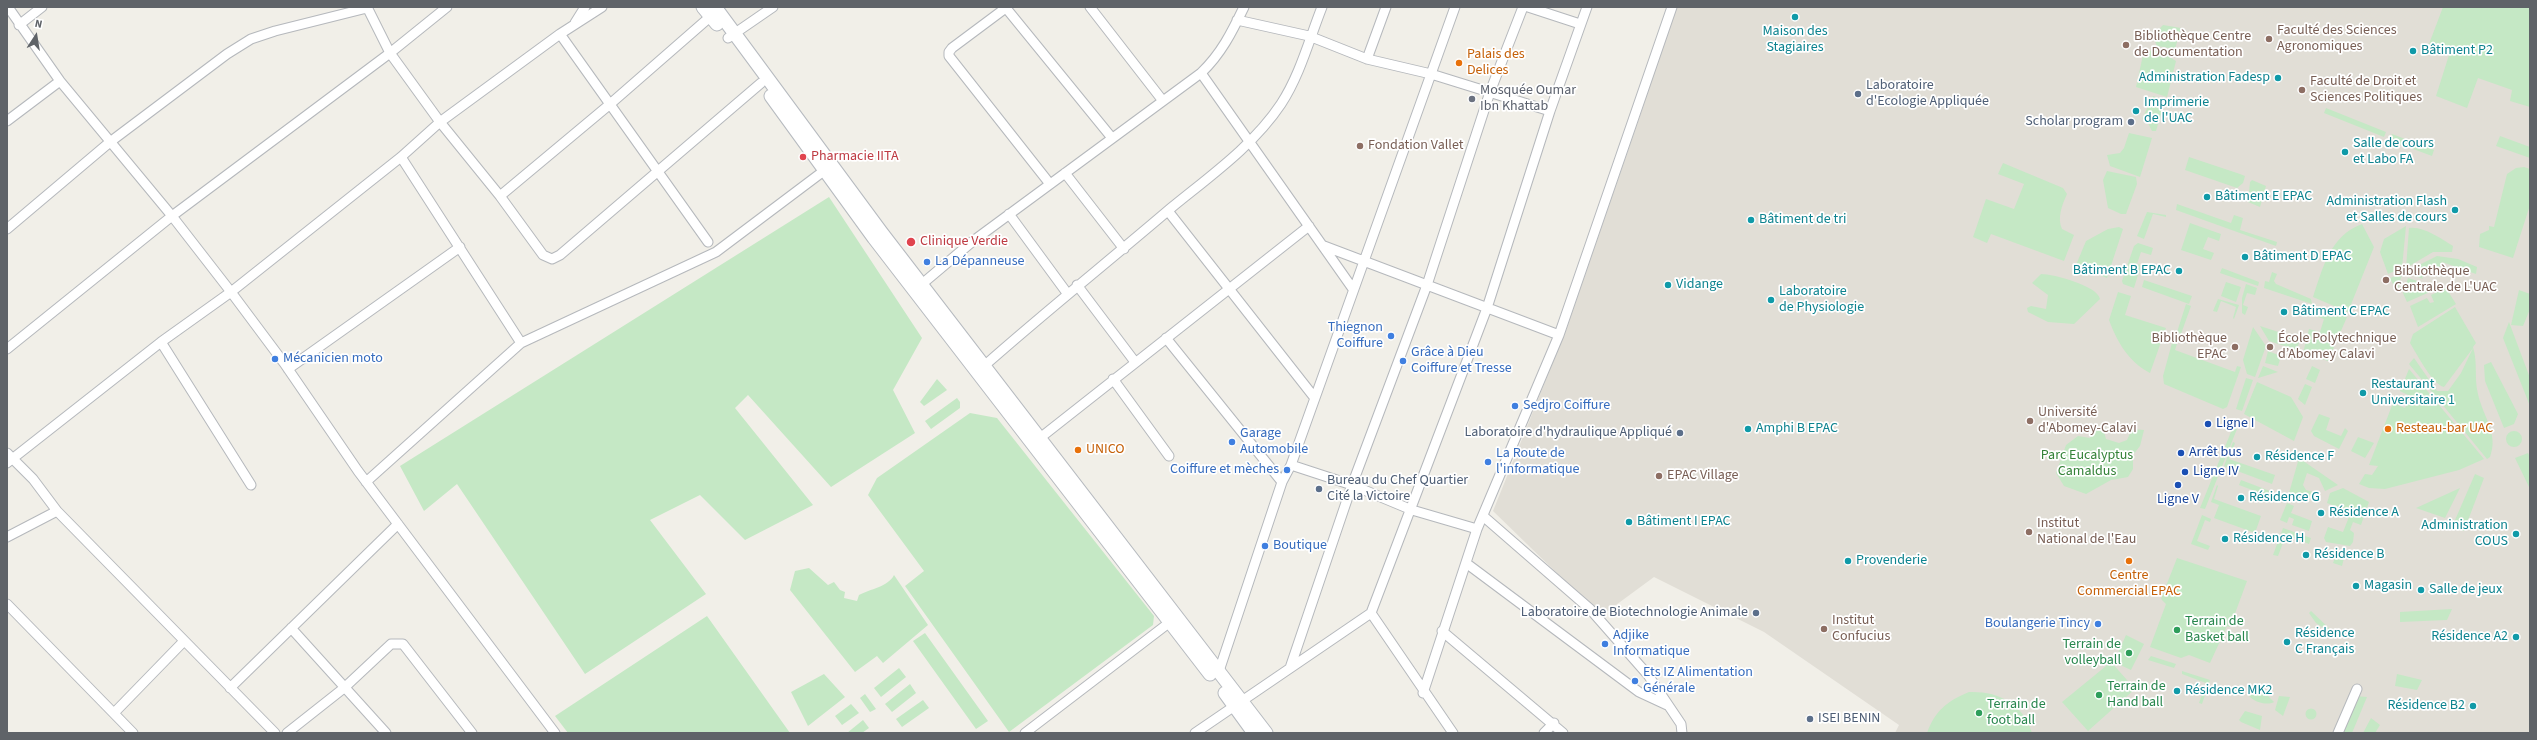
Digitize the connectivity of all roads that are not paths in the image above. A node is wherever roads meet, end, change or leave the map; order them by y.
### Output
1 (8, 7) edge
2 (42, 7) edge
3 (367, 7) edge
4 (447, 7) edge
5 (585, 7) edge
6 (602, 7) edge
7 (772, 7) edge
8 (1006, 7) edge
9 (1090, 7) edge
10 (1244, 7) edge
11 (1322, 7) edge
12 (1386, 7) edge
13 (1455, 7) edge
14 (1523, 7) edge
15 (1528, 7) edge
16 (1588, 7) edge
17 (1672, 7) edge
18 (710, 10) edge
19 (1237, 20) junction
20 (1580, 24) junction
21 (19, 25) junction
22 (574, 26) junction
23 (560, 34) junction
24 (732, 36) junction
25 (1309, 36) junction
26 (390, 53) junction
27 (1367, 59) junction
28 (1201, 73) junction
29 (1431, 74) junction
30 (60, 80) junction
31 (761, 83) junction
32 (1490, 92) junction
33 (1163, 101) junction
34 (610, 105) junction
35 (1550, 111) junction
36 (7, 121) edge
37 (440, 122) junction
38 (1112, 138) junction
39 (110, 142) junction
40 (1250, 143) junction
41 (401, 157) junction
42 (827, 168) junction
43 (656, 171) junction
44 (1065, 173) junction
45 (1050, 184) junction
46 (500, 196) junction
47 (1168, 211) junction
48 (1009, 214) junction
49 (172, 216) junction
50 (1309, 226) junction
51 (7, 229) edge
52 (708, 242) dead end
53 (1324, 246) junction
54 (460, 247) junction
55 (1124, 249) junction
56 (1363, 262) junction
57 (922, 284) junction
58 (1077, 285) junction
59 (1427, 285) junction
60 (1228, 289) junction
61 (1353, 289) junction
62 (231, 292) junction
63 (1067, 293) junction
64 (1488, 308) junction
65 (1559, 335) junction
66 (1166, 338) junction
67 (161, 342) junction
68 (521, 343) junction
69 (7, 349) edge
70 (1135, 362) junction
71 (984, 366) junction
72 (288, 369) junction
73 (1113, 379) junction
74 (1314, 397) junction
75 (1006, 402) junction
76 (1040, 438) junction
77 (1170, 456) dead end
78 (9, 458) edge
79 (1291, 465) junction
80 (366, 482) junction
81 (1282, 482) junction
82 (252, 485) dead end
83 (1352, 485) junction
84 (1412, 510) junction
85 (57, 511) junction
86 (1483, 516) junction
87 (398, 524) junction
88 (1477, 529) junction
89 (7, 537) edge
90 (1466, 563) junction
91 (7, 604) edge
92 (1371, 613) junction
93 (1174, 619) junction
94 (291, 628) junction
95 (1442, 631) junction
96 (184, 641) junction
97 (1290, 668) junction
98 (1219, 671) junction
99 (230, 688) junction
100 (344, 688) junction
101 (2357, 689) dead end
102 (1423, 693) junction
103 (1240, 704) junction
104 (1666, 704) junction
105 (114, 713) junction
106 (1554, 723) junction
107 (133, 733) edge
108 (275, 733) edge
109 (287, 733) edge
110 (386, 733) edge
111 (472, 733) edge
112 (555, 733) edge
113 (1025, 733) edge
114 (1195, 733) edge
115 (1254, 733) edge
116 (1266, 733) edge
117 (1453, 733) edge
118 (1544, 733) edge
119 (1564, 733) edge
120 (1682, 733) edge
121 (2338, 733) edge

1 - 21 street
2 - 21 street
3 - 26 street
3 - 39 street
4 - 26 street
5 - 22 street
6 - 22 street
7 - 24 street
8 - 38 street
8 - 45 street
9 - 33 street
10 - 19 street
11 - 25 street
12 - 27 street
13 - 29 street
14 - 32 street
15 - 20 street
16 - 20 street
17 - 65 street
18 - 24 main road
18 - 34 street
19 - 25 street
19 - 28 street
20 - 35 street
21 - 30 street
22 - 23 street
23 - 34 street
23 - 37 street
24 - 31 main road
24 - 42 main road
25 - 27 street
25 - 40 street
26 - 37 street
26 - 49 street
27 - 29 street
28 - 33 street
28 - 40 street
29 - 32 street
29 - 56 street
30 - 36 street
30 - 39 street
31 - 42 main road
31 - 43 street
32 - 35 street
32 - 59 street
33 - 38 street
34 - 43 street
34 - 46 street
35 - 64 street
37 - 41 street
37 - 46 street
38 - 44 street
39 - 49 street
39 - 51 street
40 - 47 street
40 - 50 street
41 - 54 street
41 - 62 street
42 - 57 main road
42 - 68 street
42 - 75 main road
43 - 46 street
43 - 52 street
44 - 45 street
44 - 55 street
45 - 48 street
47 - 55 street
47 - 60 street
48 - 57 street
48 - 63 street
49 - 62 street
49 - 69 street
50 - 53 street
50 - 60 street
53 - 56 street
53 - 61 street
54 - 68 street
54 - 72 street
55 - 58 street
56 - 59 street
56 - 61 street
57 - 71 main road
58 - 63 street
58 - 70 street
59 - 64 street
59 - 83 street
60 - 66 street
60 - 74 street
61 - 74 street
62 - 67 street
62 - 72 street
63 - 71 street
64 - 65 street
64 - 84 street
65 - 86 street
66 - 70 street
66 - 81 street
67 - 78 street
67 - 82 street
68 - 80 street
70 - 73 street
71 - 75 main road
72 - 80 street
73 - 76 street
73 - 77 street
74 - 79 street
75 - 76 main road
75 - 93 main road
76 - 93 main road
78 - 85 street
79 - 81 street
79 - 83 street
80 - 87 street
81 - 98 street
83 - 84 street
83 - 97 street
84 - 88 street
84 - 92 street
85 - 89 street
85 - 96 street
86 - 88 street
86 - 104 street
87 - 94 street
87 - 112 street
88 - 90 street
90 - 95 street
90 - 104 street
91 - 105 street
92 - 97 street
92 - 102 street
93 - 98 main road
93 - 103 main road
93 - 113 street
94 - 99 street
94 - 100 street
95 - 102 street
95 - 106 street
96 - 99 street
96 - 105 street
97 - 103 street
98 - 103 main road
99 - 108 street
100 - 109 street
100 - 110 street
100 - 111 street
101 - 121 street
102 - 117 street
103 - 114 street
103 - 115 main road
103 - 116 main road
104 - 120 street
105 - 107 street
106 - 118 street
106 - 119 street

